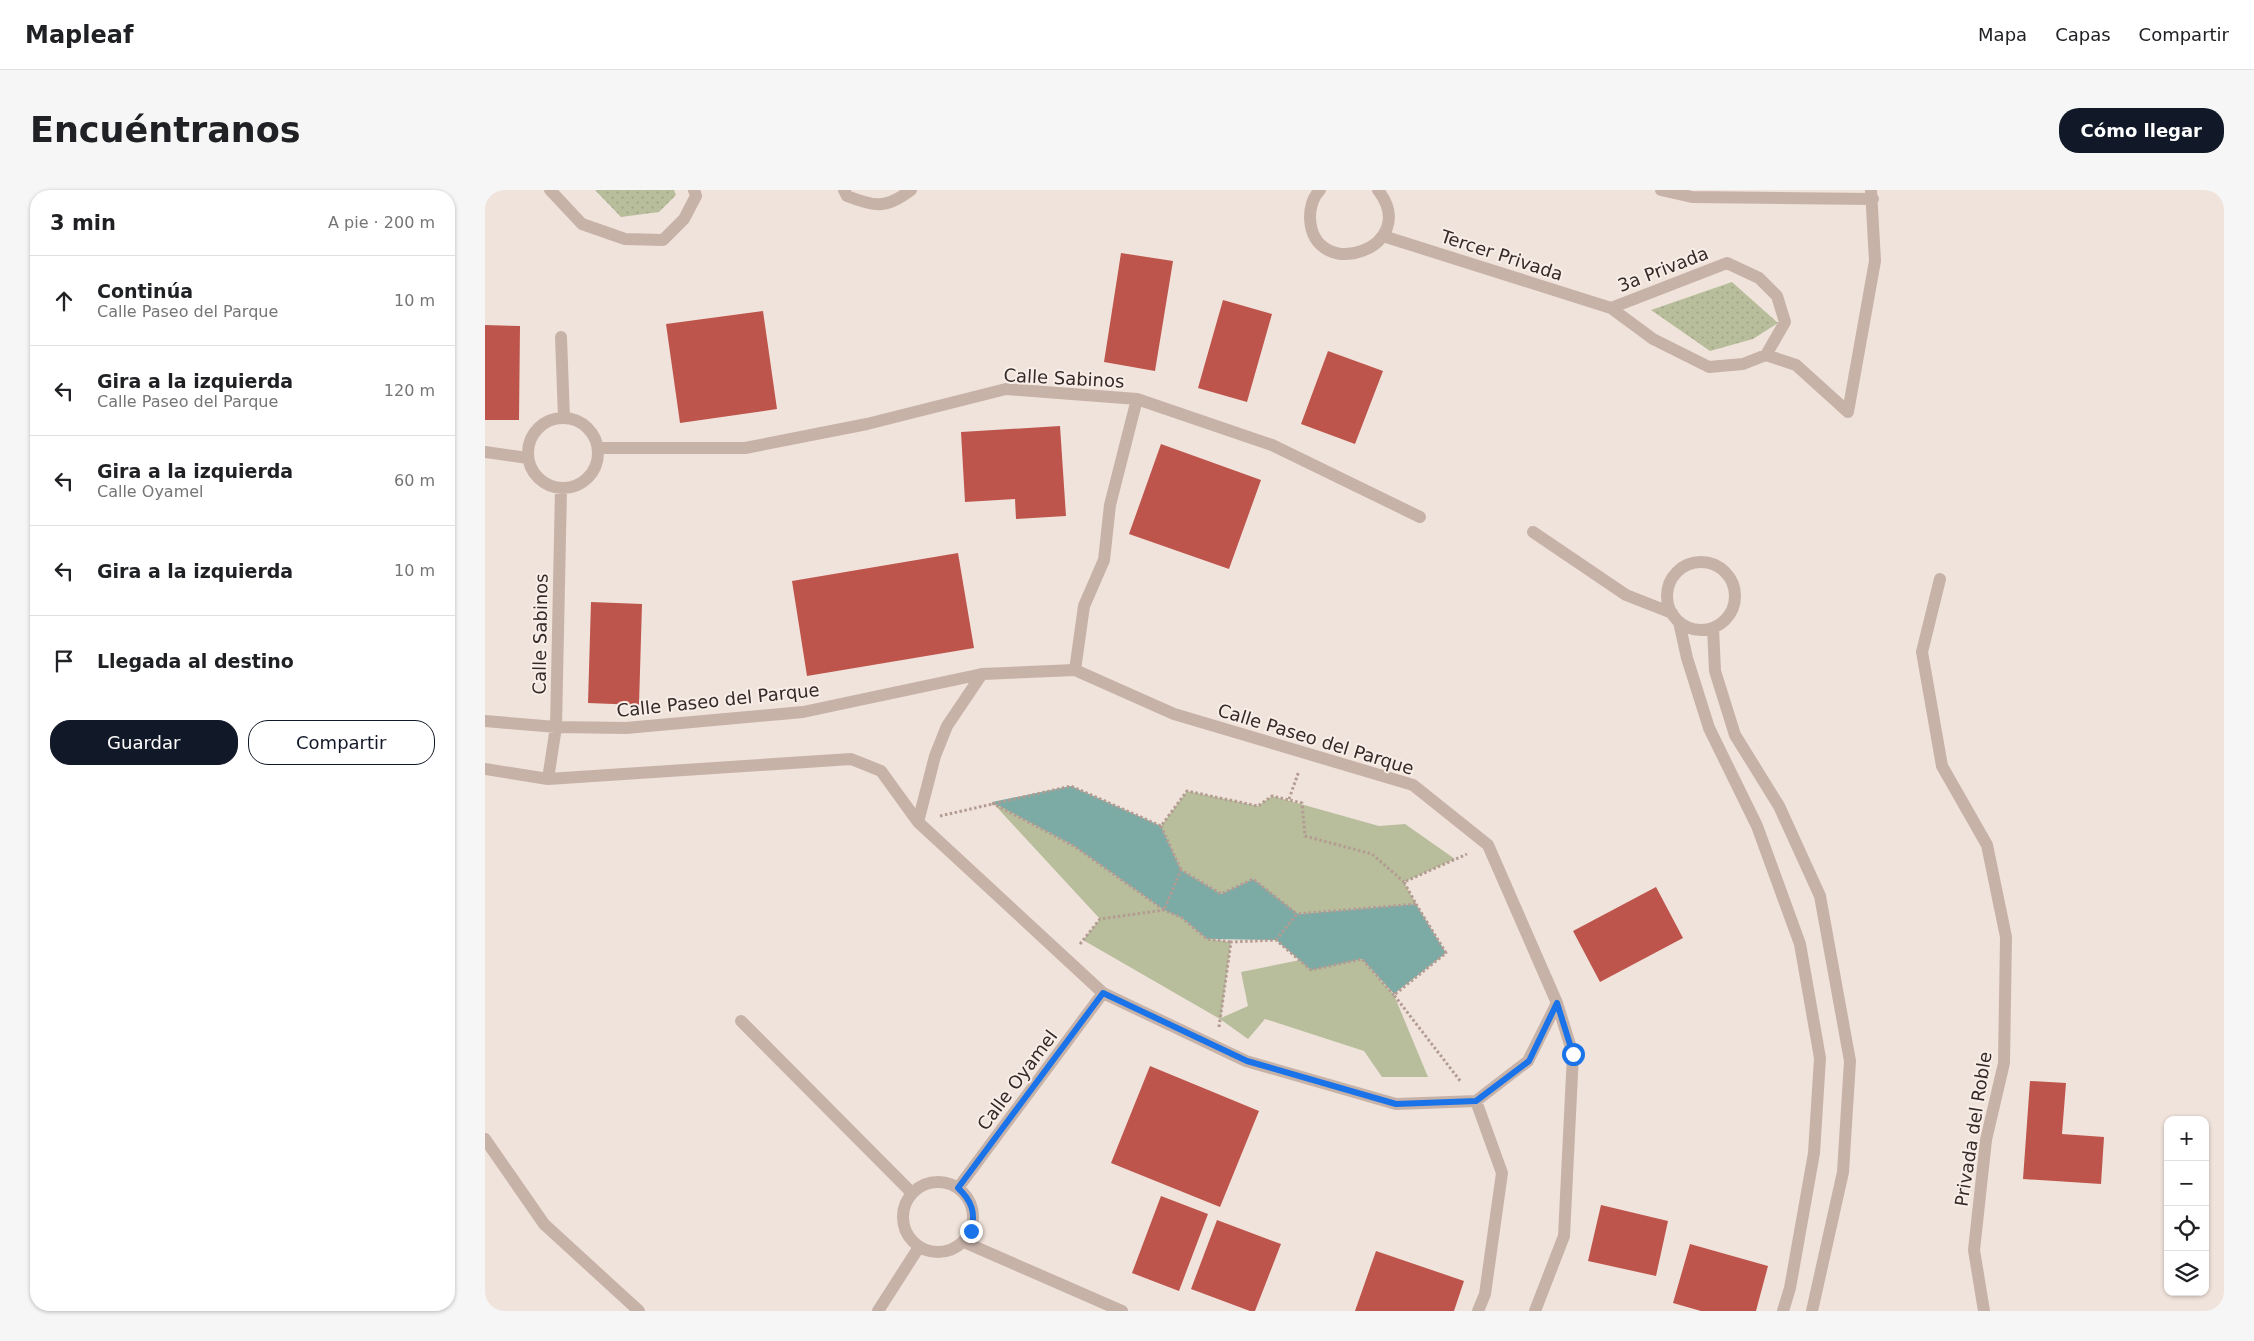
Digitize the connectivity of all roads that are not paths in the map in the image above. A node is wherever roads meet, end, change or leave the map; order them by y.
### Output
1 (550, 190) edge
2 (694, 190) edge
3 (844, 190) edge
4 (911, 190) edge
5 (1378, 190) edge
6 (1661, 190) edge
7 (1317, 191) edge
8 (1872, 195) edge
9 (1383, 236) junction
10 (1611, 308) junction
11 (561, 337) dead end
12 (1766, 355) junction
13 (1137, 399) junction
14 (564, 418) junction
15 (598, 448) junction
16 (485, 452) edge
17 (528, 458) junction
18 (561, 489) junction
19 (1420, 517) dead end
20 (1533, 532) dead end
21 (1940, 578) dead end
22 (1675, 618) junction
23 (1713, 628) junction
24 (1075, 670) junction
25 (982, 674) junction
26 (485, 720) edge
27 (556, 727) junction
28 (485, 769) edge
29 (548, 779) junction
30 (918, 822) junction
31 (1103, 993) junction
32 (1557, 1003) junction
33 (741, 1021) dead end
34 (1476, 1101) junction
35 (485, 1139) edge
36 (958, 1188) junction
37 (912, 1193) junction
38 (964, 1242) junction
39 (919, 1247) junction
40 (639, 1311) edge
41 (878, 1311) edge
42 (1122, 1311) edge
43 (1478, 1311) edge
44 (1535, 1311) edge
45 (1783, 1311) edge
46 (1812, 1311) edge
47 (1984, 1311) edge

1 - 2 street
3 - 4 street
5 - 9 street
6 - 8 street
7 - 9 street
8 - 12 street
9 - 10 street, Tercer Privada
10 - 12 street, 3a Privada
10 - 12 street, 3a Privada
11 - 14 street
13 - 15 street, Calle Sabinos
13 - 19 street, Calle Sabinos
13 - 24 street
14 - 15 street
14 - 17 street
15 - 18 street
16 - 17 street
17 - 18 street
18 - 27 street, Calle Sabinos
20 - 22 street
21 - 47 street, Privada del Roble
22 - 23 street
22 - 23 street
22 - 45 street
23 - 46 street
24 - 25 street, Calle Paseo del Parque
24 - 32 street, Calle Paseo del Parque
25 - 27 street, Calle Paseo del Parque
25 - 30 street
26 - 27 street, Calle Paseo del Parque
27 - 29 street, Calle Sabinos
28 - 29 street
29 - 30 street
30 - 31 street
31 - 34 street
31 - 36 street, Calle Oyamel
32 - 34 street
32 - 44 street, Calle Paseo del Parque
33 - 37 street
34 - 43 street
35 - 40 street
36 - 37 street
36 - 38 street
37 - 39 street
38 - 39 street
38 - 42 street
39 - 41 street

